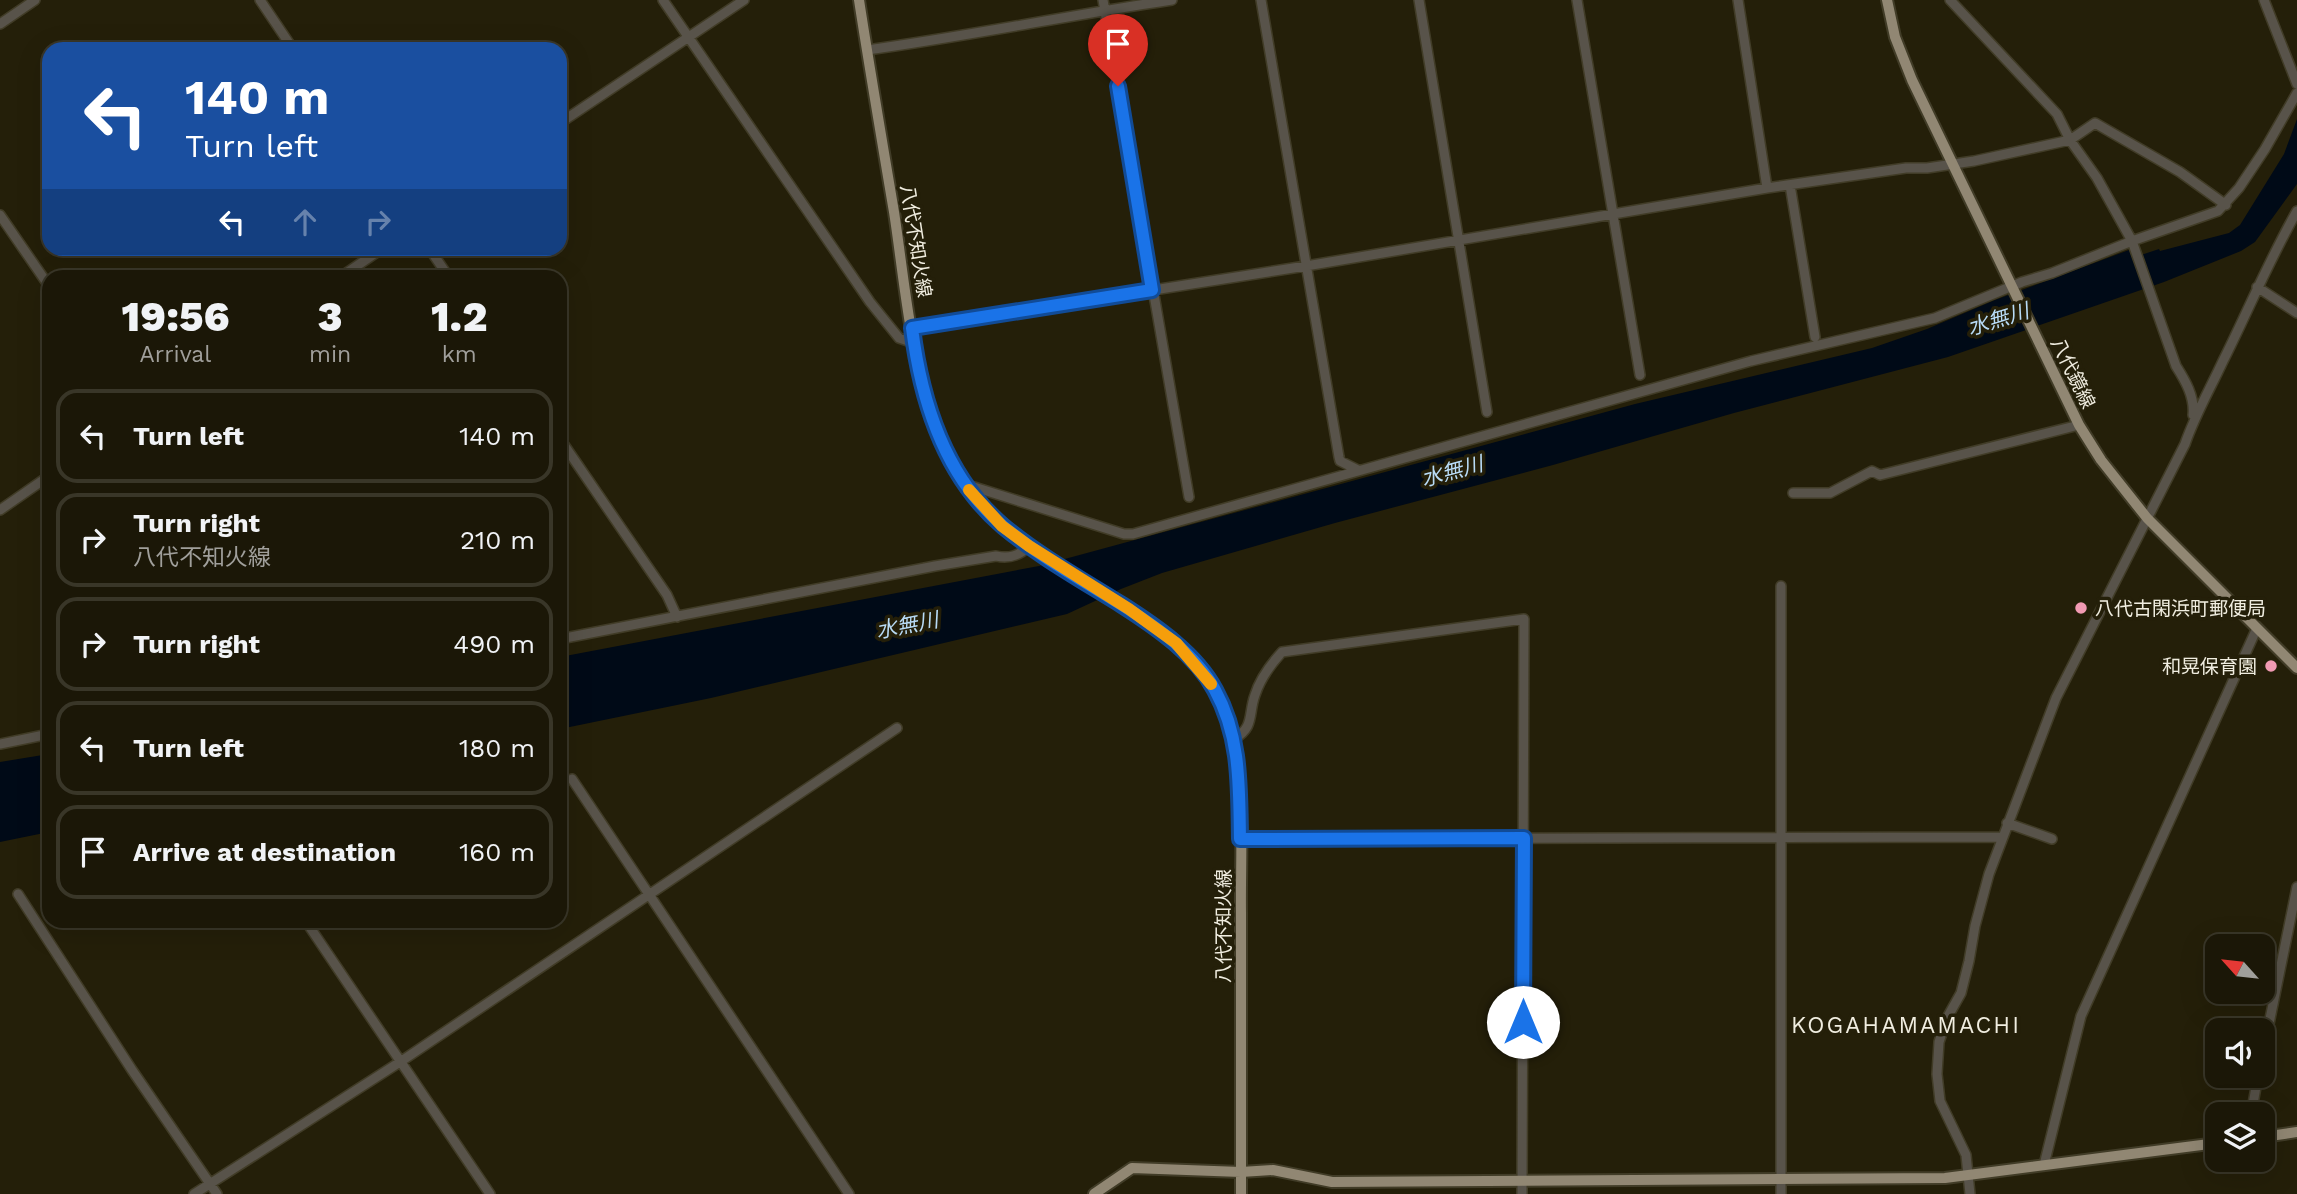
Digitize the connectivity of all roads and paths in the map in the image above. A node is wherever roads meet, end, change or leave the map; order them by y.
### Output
1 (35, 0) edge
2 (260, 0) edge
3 (663, 0) edge
4 (744, 0) edge
5 (859, 0) edge
6 (1172, 0) edge
7 (1261, 0) edge
8 (1419, 0) edge
9 (1577, 0) edge
10 (1738, 0) edge
11 (1886, 0) edge
12 (1950, 0) edge
13 (2264, 0) edge
14 (1104, 5) edge
15 (0, 24) edge
16 (689, 37) junction
17 (288, 42) edge
18 (867, 50) junction
19 (2297, 84) edge
20 (2297, 93) edge
21 (567, 118) edge
22 (2070, 140) junction
23 (1953, 164) junction
24 (1790, 186) junction
25 (1767, 188) junction
26 (2226, 205) junction
27 (2297, 211) edge
28 (1612, 214) junction
29 (0, 215) edge
30 (1458, 240) junction
31 (2132, 241) junction
32 (371, 256) edge
33 (1306, 266) junction
34 (351, 270) edge
35 (42, 276) edge
36 (2013, 287) junction
37 (2257, 288) junction
38 (1152, 290) junction
39 (2297, 313) edge
40 (912, 328) junction
41 (1815, 337) dead end
42 (914, 343) junction
43 (1640, 375) dead end
44 (1487, 412) dead end
45 (2192, 424) junction
46 (2079, 425) junction
47 (567, 449) edge
48 (1358, 470) junction
49 (42, 481) edge
50 (968, 490) junction
51 (1793, 493) dead end
52 (1189, 497) dead end
53 (0, 510) edge
54 (2147, 518) junction
55 (1033, 548) junction
56 (1782, 586) dead end
57 (677, 617) junction
58 (2257, 628) junction
59 (567, 638) edge
60 (2297, 668) edge
61 (897, 728) dead end
62 (42, 735) edge
63 (1234, 739) junction
64 (0, 744) edge
65 (572, 779) dead end
66 (2007, 823) junction
67 (2003, 837) junction
68 (1524, 838) junction
69 (1781, 838) junction
70 (1240, 839) junction
71 (2052, 839) dead end
72 (2297, 887) edge
73 (18, 894) dead end
74 (650, 895) junction
75 (310, 928) edge
76 (2270, 1018) edge
77 (400, 1062) junction
78 (2297, 1132) edge
79 (2275, 1135) edge
80 (2205, 1145) edge
81 (2044, 1165) junction
82 (1241, 1172) junction
83 (1968, 1175) junction
84 (1522, 1179) junction
85 (1781, 1179) junction
86 (210, 1184) junction
87 (194, 1194) edge
88 (217, 1194) edge
89 (490, 1194) edge
90 (849, 1194) edge
91 (1094, 1194) edge
92 (1241, 1194) edge
93 (1522, 1194) edge
94 (1781, 1194) edge
95 (1970, 1194) edge

1 - 15 street
2 - 17 street
3 - 16 street
4 - 16 street
5 - 18 main road, 八代不知火線
6 - 14 street
7 - 33 street
8 - 30 street
9 - 28 street
10 - 25 street
11 - 23 main road, 八代鏡線
12 - 22 street
13 - 19 street
14 - 18 street
14 - 38 street
16 - 21 street
16 - 42 street
18 - 40 main road, 八代不知火線
20 - 26 street
22 - 23 street
22 - 26 street
22 - 31 street
23 - 24 street
23 - 36 main road, 八代鏡線
24 - 25 street
24 - 41 street
25 - 28 street
26 - 31 street
27 - 37 street
28 - 30 street
28 - 43 street
29 - 35 street
30 - 33 street
30 - 44 street
31 - 36 street
31 - 45 street
32 - 34 street
33 - 38 street
33 - 48 street
36 - 46 main road, 八代鏡線
36 - 48 street
37 - 39 street
37 - 45 street
38 - 40 street
38 - 52 street
40 - 42 main road, 八代不知火線
42 - 50 main road, 八代不知火線
45 - 54 street
46 - 51 street
46 - 54 main road, 八代鏡線
47 - 57 street
48 - 50 street
49 - 53 street
50 - 55 main road, 八代不知火線
54 - 58 main road, 八代鏡線
54 - 66 street
55 - 57 street
55 - 63 main road, 八代不知火線
56 - 69 street
57 - 59 street
58 - 60 main road, 八代鏡線
58 - 81 street
61 - 74 street
62 - 64 street
63 - 68 street
63 - 70 main road, 八代不知火線
65 - 74 street
66 - 67 street
66 - 71 street
67 - 69 street
67 - 83 street
68 - 69 street
68 - 70 street
68 - 84 street
69 - 85 street
70 - 82 main road, 八代不知火線
72 - 76 street
73 - 86 street
74 - 77 street
74 - 90 street
75 - 77 street
77 - 86 street
77 - 89 street
78 - 79 main road
80 - 81 main road
81 - 83 main road
82 - 84 main road
82 - 91 main road
82 - 92 main road, 八代不知火線
83 - 85 main road
83 - 95 street
84 - 85 main road
84 - 93 street
85 - 94 street
86 - 87 street
86 - 88 street

